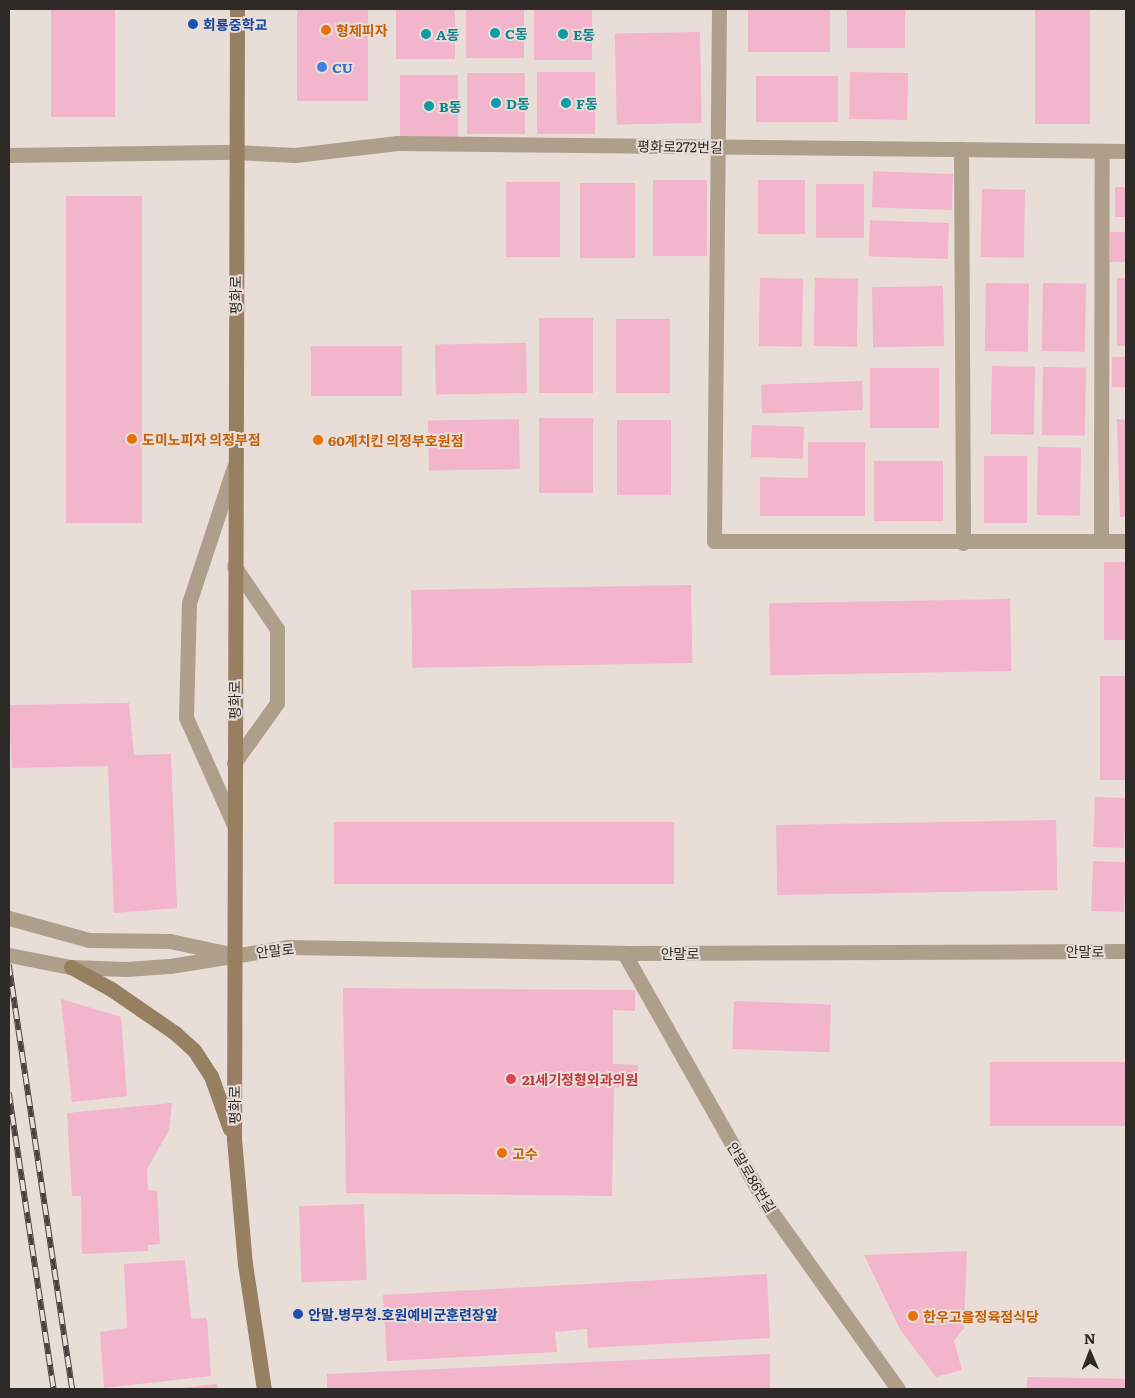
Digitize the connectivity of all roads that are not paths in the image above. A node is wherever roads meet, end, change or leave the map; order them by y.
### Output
1 (237, 9) edge
2 (720, 9) edge
3 (717, 146) junction
4 (961, 149) junction
5 (1102, 151) junction
6 (235, 152) junction
7 (1126, 152) edge
8 (9, 155) edge
9 (234, 467) junction
10 (1101, 541) junction
11 (1126, 541) edge
12 (962, 543) junction
13 (234, 566) junction
14 (234, 764) junction
15 (234, 825) junction
16 (9, 918) edge
17 (1126, 951) edge
18 (624, 953) junction
19 (9, 955) edge
20 (234, 955) junction
21 (71, 967) junction
22 (234, 1139) junction
23 (264, 1389) edge
24 (898, 1389) edge

1 - 6 main road, 평화로
2 - 3 street
3 - 4 street, 평화로272번길
3 - 6 street, 평화로272번길
3 - 12 street
4 - 5 street, 평화로272번길
4 - 12 street
5 - 7 street, 평화로272번길
5 - 10 street
6 - 8 street, 평화로272번길
6 - 9 main road, 평화로
9 - 13 main road, 평화로
9 - 15 street
10 - 11 street
10 - 12 street
13 - 14 main road, 평화로
13 - 14 street
14 - 15 main road, 평화로
15 - 20 main road, 평화로
16 - 20 street, 안말로
17 - 18 street, 안말로
18 - 20 street, 안말로
18 - 24 street, 안말로86번길
19 - 21 street, 안말로
20 - 21 street, 안말로
20 - 22 main road, 평화로
21 - 22 main road
22 - 23 main road, 평화로

